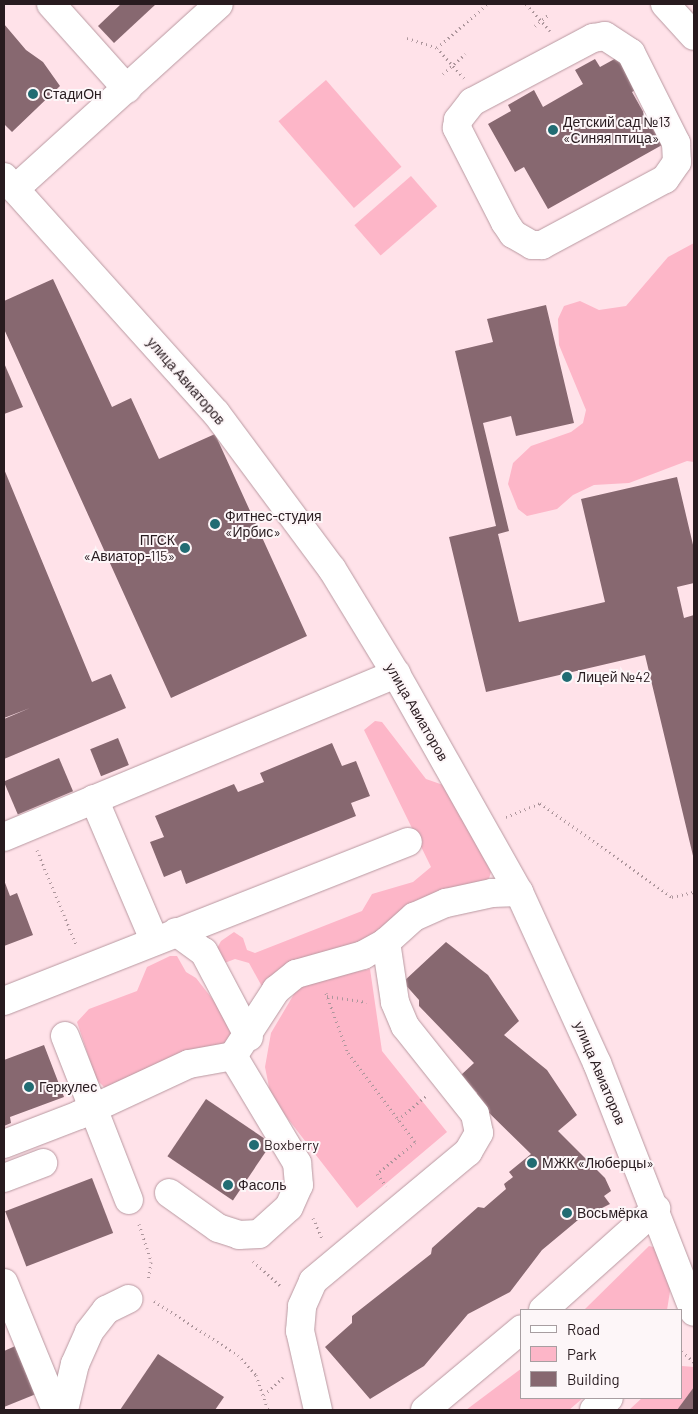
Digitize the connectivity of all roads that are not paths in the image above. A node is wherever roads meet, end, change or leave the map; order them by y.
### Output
1 (220, 4) edge
2 (665, 4) edge
3 (60, 7) edge
4 (694, 36) edge
5 (128, 89) junction
6 (685, 137) edge
7 (9, 183) edge
8 (396, 674) junction
9 (94, 799) junction
10 (16, 832) edge
11 (408, 842) dead end
12 (519, 892) junction
13 (165, 936) junction
14 (386, 942) junction
15 (4, 1001) edge
16 (65, 1036) dead end
17 (241, 1046) junction
18 (94, 1108) junction
19 (4, 1144) edge
20 (43, 1163) dead end
21 (4, 1178) edge
22 (168, 1193) dead end
23 (129, 1200) road end
24 (656, 1209) junction
25 (4, 1283) edge
26 (129, 1299) road end
27 (543, 1309) edge
28 (694, 1314) edge
29 (683, 1327) edge
30 (520, 1331) edge
31 (13, 1332) edge
32 (608, 1399) edge
33 (56, 1410) edge
34 (64, 1410) edge
35 (318, 1410) edge
36 (425, 1410) edge
37 (594, 1410) edge

1 - 5 street
2 - 4 street
3 - 5 street
5 - 7 street
6 - 6 street
7 - 8 street, улица Авиаторов
8 - 9 street
8 - 12 street, улица Авиаторов
9 - 10 street
9 - 13 street
11 - 13 street
12 - 14 street
12 - 24 street, улица Авиаторов
13 - 15 street
13 - 17 street
14 - 17 street
14 - 35 street
16 - 18 street
17 - 18 street
17 - 22 street
18 - 19 street
18 - 23 street
20 - 21 street
24 - 27 street
24 - 28 street, улица Авиаторов
25 - 31 street
26 - 34 street
28 - 29 street
30 - 36 street
31 - 33 street
32 - 37 street

